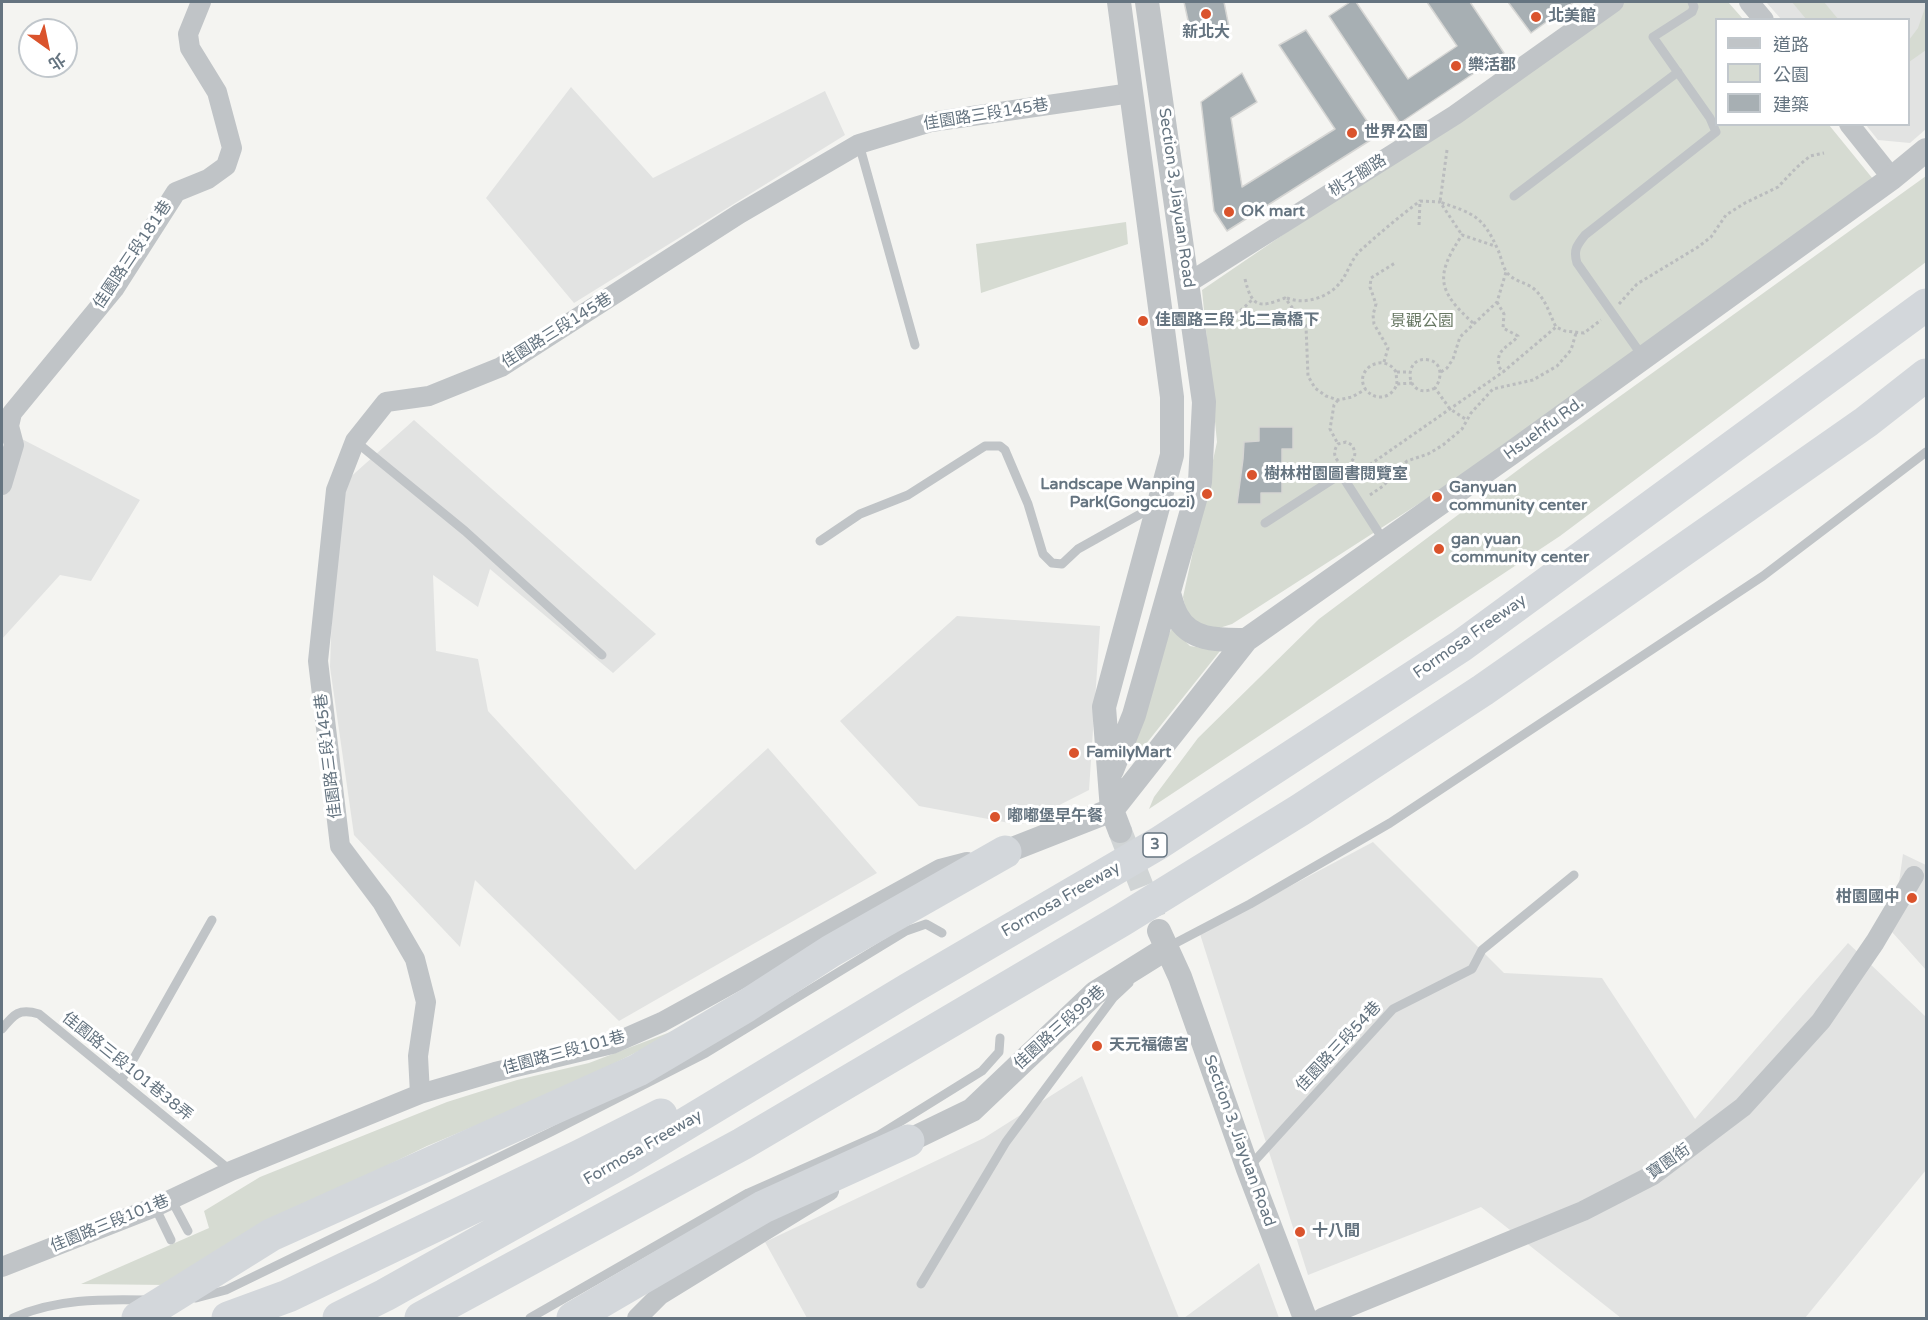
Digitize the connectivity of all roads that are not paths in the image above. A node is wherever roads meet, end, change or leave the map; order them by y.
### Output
1 (201, 2) edge
2 (1119, 2) edge
3 (1147, 2) edge
4 (1614, 2) edge
5 (1692, 2) edge
6 (1749, 2) edge
7 (1762, 18) edge
8 (1678, 72) junction
9 (1131, 93) junction
10 (1851, 126) edge
11 (859, 144) junction
12 (1926, 150) edge
13 (1892, 178) junction
14 (1514, 196) dead end
15 (1188, 283) junction
16 (1926, 305) edge
17 (915, 345) dead end
18 (1643, 357) junction
19 (1926, 375) edge
20 (355, 441) junction
21 (1926, 452) edge
22 (2, 485) edge
23 (1158, 504) junction
24 (1265, 523) dead end
25 (820, 541) dead end
26 (1385, 543) junction
27 (1169, 592) junction
28 (1246, 639) junction
29 (602, 655) dead end
30 (1109, 778) junction
31 (1116, 821) junction
32 (1005, 852) junction
33 (1574, 875) dead end
34 (1914, 876) dead end
35 (212, 920) dead end
36 (942, 933) dead end
37 (1163, 939) junction
38 (909, 989) junction
39 (2, 1029) edge
40 (1000, 1038) dead end
41 (121, 1081) junction
42 (420, 1094) junction
43 (909, 1141) junction
44 (742, 1144) junction
45 (1248, 1169) junction
46 (231, 1171) junction
47 (163, 1203) junction
48 (188, 1231) dead end
49 (171, 1240) dead end
50 (2, 1267) edge
51 (921, 1284) dead end
52 (13, 1318) edge
53 (138, 1318) edge
54 (228, 1318) edge
55 (339, 1318) edge
56 (421, 1318) edge
57 (447, 1318) edge
58 (530, 1318) edge
59 (573, 1318) edge
60 (637, 1318) edge
61 (1305, 1318) edge
62 (1323, 1318) edge

1 - 22 street, 佳園路三段181巷
2 - 9 street, Section 3, Jiayuan Road
3 - 15 street, Section 3, Jiayuan Road
4 - 15 street, 桃子腳路
5 - 8 lane
6 - 7 street
8 - 14 lane
8 - 18 lane
9 - 11 street, 佳園路三段145巷
9 - 23 street, Section 3, Jiayuan Road
10 - 13 street
11 - 17 lane
11 - 20 street, 佳園路三段145巷
12 - 13 street, Hsuehfu Rd.
13 - 18 street, Hsuehfu Rd.
15 - 27 street, Section 3, Jiayuan Road
16 - 38 highway, Formosa Freeway / 3
18 - 26 street, Hsuehfu Rd.
19 - 44 highway
20 - 29 lane
20 - 42 street, 佳園路三段145巷
21 - 37 lane
23 - 25 lane
23 - 30 street, Section 3, Jiayuan Road
24 - 26 lane
26 - 28 street, Hsuehfu Rd.
27 - 28 street
27 - 30 street, Section 3, Jiayuan Road
28 - 31 street, Hsuehfu Rd.
30 - 31 street, Section 3, Jiayuan Road
31 - 32 street, 佳園路三段101巷
32 - 42 street, 佳園路三段101巷
32 - 53 highway
33 - 45 lane, 佳園路三段54巷
34 - 62 street, 寶園街
35 - 41 lane
36 - 52 lane
37 - 43 street, 佳園路三段99巷
37 - 45 street, Section 3, Jiayuan Road
37 - 51 lane, 佳園路三段99巷
38 - 54 highway
38 - 55 highway, Formosa Freeway / 3
39 - 41 lane, 佳園路三段101巷38弄
40 - 58 lane
41 - 46 lane, 佳園路三段101巷38弄
42 - 46 street, 佳園路三段101巷
43 - 59 highway
43 - 60 street, 佳園路三段99巷
44 - 56 highway
44 - 57 highway
45 - 61 street, Section 3, Jiayuan Road
46 - 47 street, 佳園路三段101巷
47 - 48 lane
47 - 49 lane
47 - 50 street, 佳園路三段101巷

